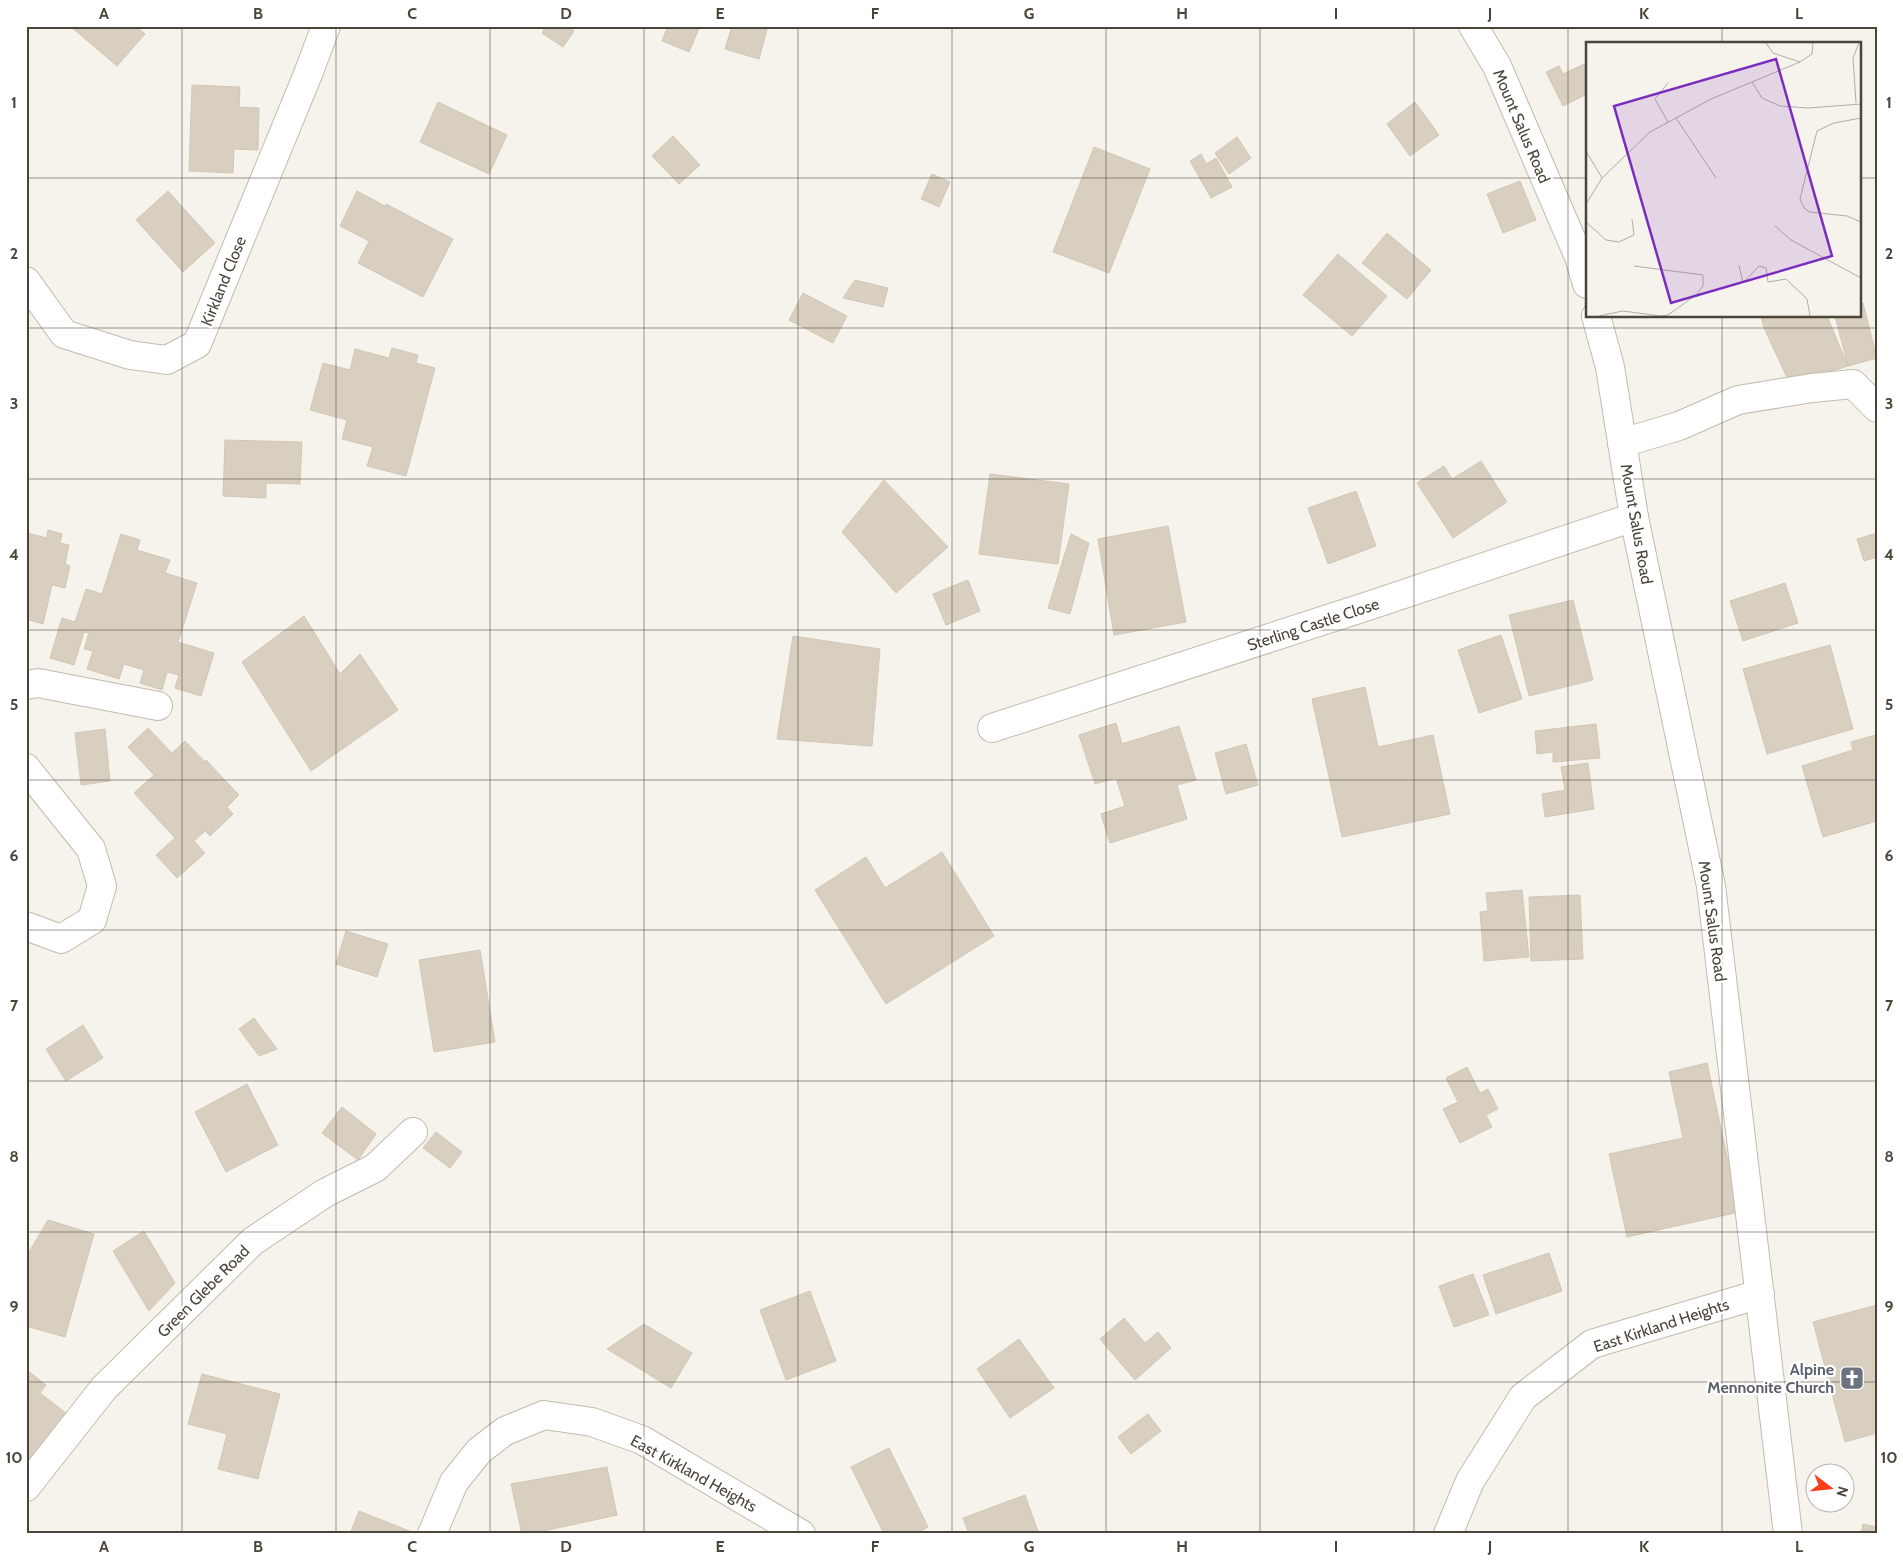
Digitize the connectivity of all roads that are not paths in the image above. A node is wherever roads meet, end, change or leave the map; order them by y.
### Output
1 (326, 26) edge
2 (1473, 26) edge
3 (26, 281) edge
4 (1586, 281) edge
5 (1597, 318) edge
6 (1877, 408) edge
7 (1622, 443) junction
8 (1634, 517) junction
9 (26, 685) edge
10 (158, 706) dead end
11 (992, 728) dead end
12 (26, 768) edge
13 (26, 926) edge
14 (413, 1132) dead end
15 (1760, 1294) junction
16 (26, 1487) edge
17 (432, 1534) edge
18 (801, 1534) edge
19 (1448, 1534) edge
20 (1788, 1534) edge

1 - 3 street, Kirkland Close
2 - 4 street, Mount Salus Road
5 - 7 street, Mount Salus Road
6 - 7 street
7 - 8 street, Mount Salus Road
8 - 11 street, Sterling Castle Close
8 - 15 street, Mount Salus Road
9 - 10 street
12 - 13 street
14 - 16 street, Green Glebe Road
15 - 19 street, East Kirkland Heights
15 - 20 street, Mount Salus Road
17 - 18 street, East Kirkland Heights

